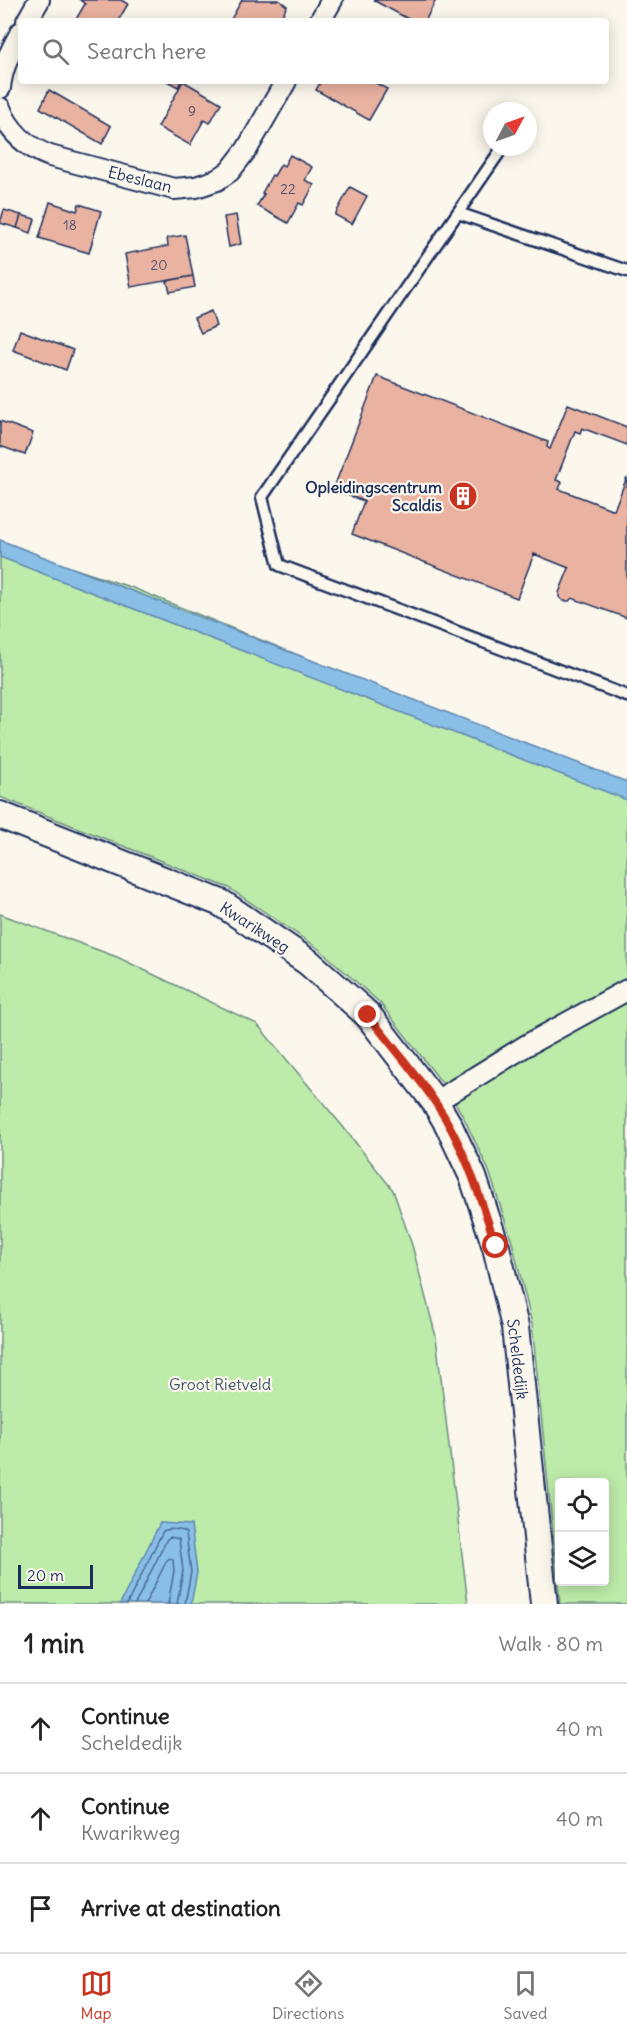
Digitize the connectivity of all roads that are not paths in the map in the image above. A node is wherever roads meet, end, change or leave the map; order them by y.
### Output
1 (39, 0) edge
2 (332, 0) edge
3 (29, 18) edge
4 (322, 18) edge
5 (18, 37) edge
6 (284, 84) edge
7 (0, 88) edge
8 (0, 108) edge
9 (497, 156) edge
10 (458, 213) junction
11 (627, 271) edge
12 (627, 696) edge
13 (0, 815) edge
14 (627, 990) edge
15 (435, 1102) junction
16 (448, 1124) joint
17 (544, 1604) edge

1 - 3 street
2 - 4 street
5 - 7 street
6 - 8 street, Ebeslaan
9 - 10 lane
10 - 11 lane
10 - 12 lane
13 - 15 street, Kwarikweg
14 - 15 street
15 - 16 street, Kwarikweg
16 - 17 street, Scheldedijk

